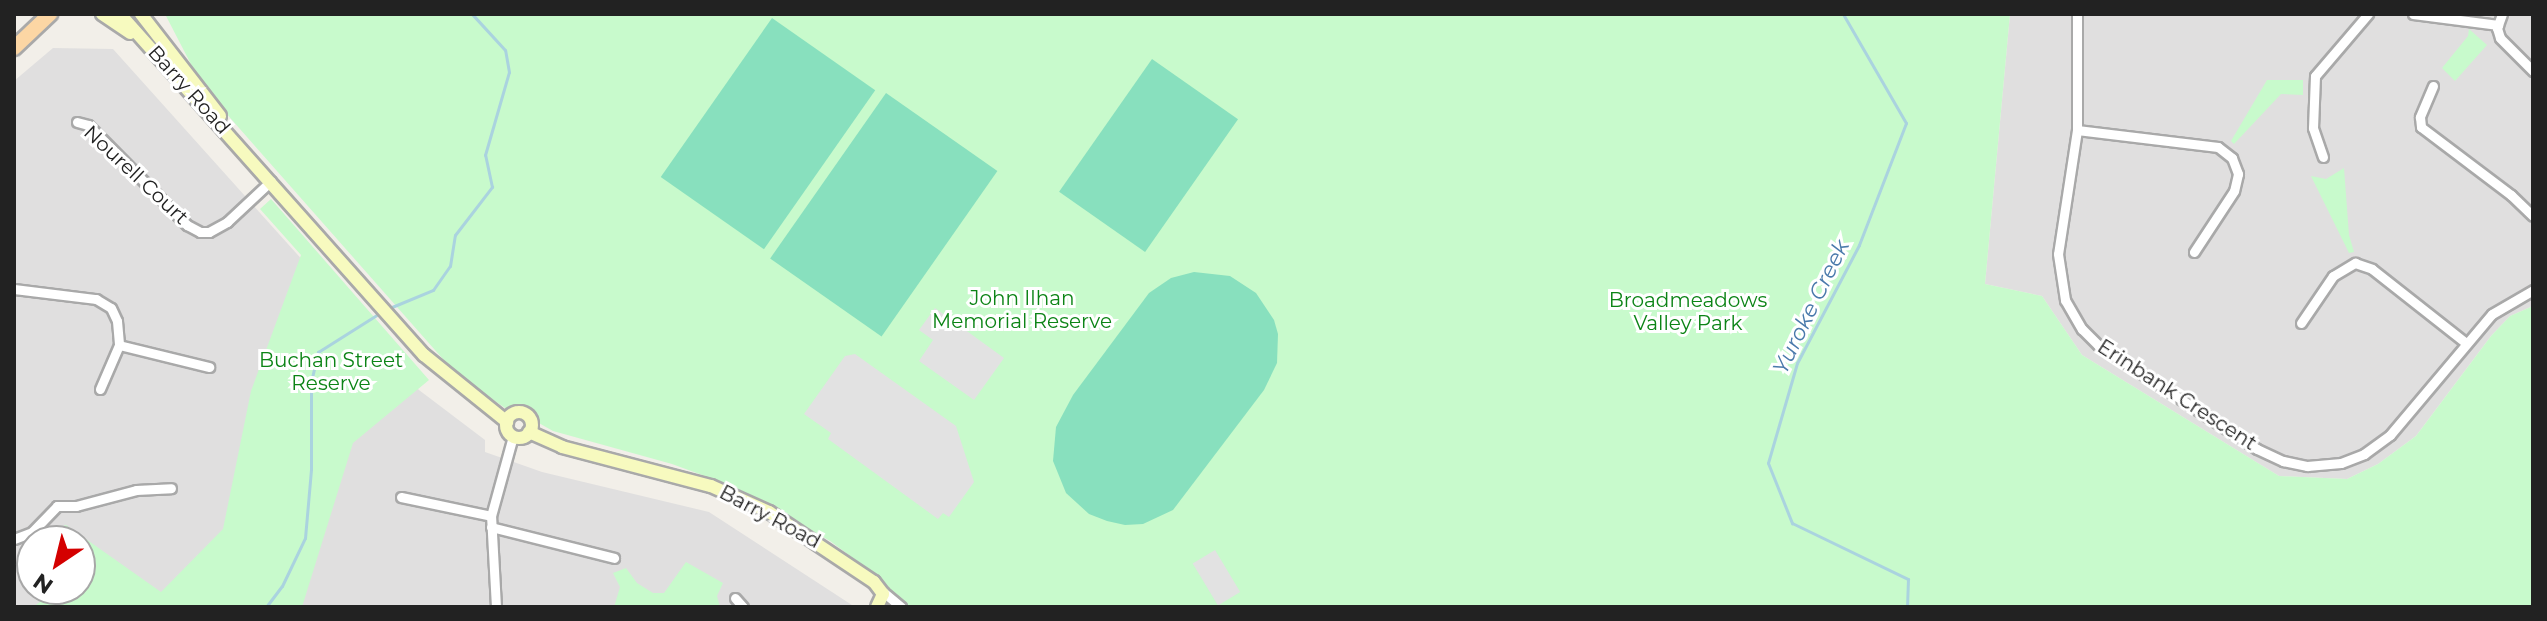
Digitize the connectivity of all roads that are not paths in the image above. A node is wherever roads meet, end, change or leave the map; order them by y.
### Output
1 (50, 14) edge
2 (102, 14) edge
3 (120, 14) edge
4 (141, 14) edge
5 (2077, 14) edge
6 (2368, 14) edge
7 (2413, 14) edge
8 (2502, 14) edge
9 (2498, 25) junction
10 (14, 48) edge
11 (152, 49) junction
12 (2533, 71) edge
13 (2433, 86) dead end
14 (77, 122) dead end
15 (2077, 130) junction
16 (2323, 157) dead end
17 (258, 167) junction
18 (271, 181) junction
19 (2533, 216) edge
20 (2194, 252) dead end
21 (14, 289) edge
22 (2530, 292) edge
23 (2301, 323) dead end
24 (2466, 343) junction
25 (119, 345) junction
26 (209, 367) dead end
27 (100, 389) dead end
28 (507, 422) junction
29 (529, 432) junction
30 (513, 436) junction
31 (171, 488) dead end
32 (401, 497) dead end
33 (491, 522) junction
34 (14, 539) edge
35 (614, 558) dead end
36 (882, 591) junction
37 (735, 598) dead end
38 (496, 607) edge
39 (743, 607) edge
40 (877, 607) edge
41 (901, 607) edge

1 - 10 main road
2 - 11 street
3 - 11 street, Barry Road
4 - 17 street, Barry Road
5 - 15 street, Erinbank Crescent
6 - 16 street
7 - 9 street
8 - 9 street
9 - 12 street
11 - 17 street, Barry Road
13 - 19 street
14 - 18 street, Nourell Court
15 - 20 street
15 - 24 street, Erinbank Crescent
17 - 18 street, Barry Road
18 - 28 street, Barry Road
21 - 25 street
22 - 24 street, Erinbank Crescent
23 - 24 street
25 - 26 street
25 - 27 street
28 - 29 street
28 - 30 street
29 - 30 street
29 - 36 street, Barry Road
30 - 33 street
31 - 34 street
32 - 33 street
33 - 35 street
33 - 38 street
36 - 40 street
36 - 41 street, Barry Road
37 - 39 street

